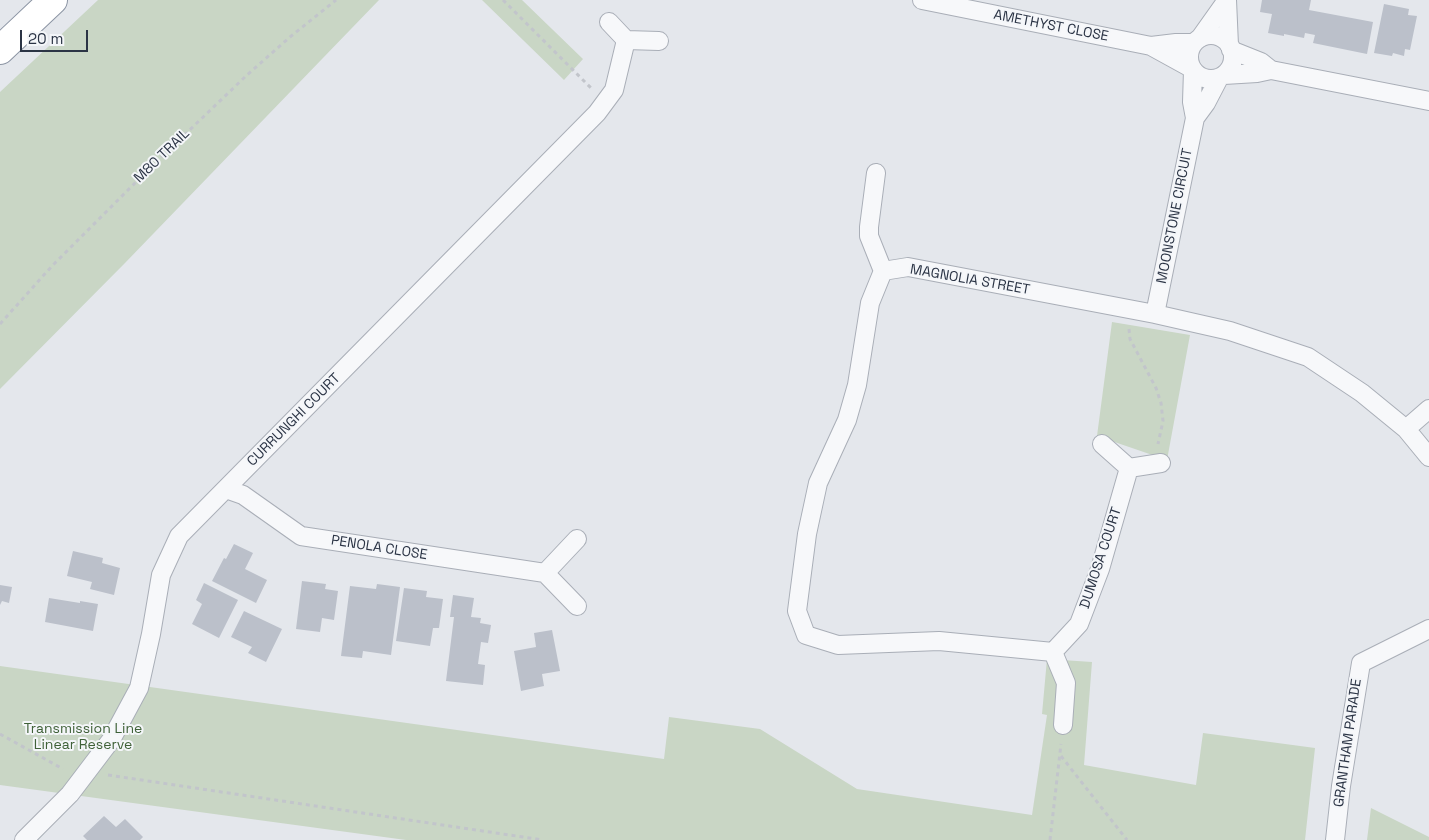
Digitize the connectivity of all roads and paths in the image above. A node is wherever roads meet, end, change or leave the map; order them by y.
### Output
1 (53, 0) edge
2 (336, 0) edge
3 (503, 0) edge
4 (922, 0) edge
5 (1227, 0) edge
6 (609, 22) dead end
7 (626, 40) junction
8 (658, 40) dead end
9 (1197, 41) junction
10 (1151, 46) junction
11 (1230, 48) junction
12 (0, 50) edge
13 (1192, 69) junction
14 (1271, 70) junction
15 (1221, 77) junction
16 (1429, 100) edge
17 (606, 102) junction
18 (1195, 118) junction
19 (876, 173) dead end
20 (884, 271) junction
21 (1155, 314) junction
22 (0, 324) edge
23 (1130, 324) dead end
24 (1429, 409) edge
25 (1406, 429) junction
26 (1102, 444) dead end
27 (1159, 457) joint
28 (1429, 457) edge
29 (1129, 468) junction
30 (226, 489) junction
31 (578, 539) dead end
32 (545, 573) junction
33 (577, 606) dead end
34 (1429, 629) edge
35 (1053, 652) junction
36 (1062, 725) joint
37 (0, 734) edge
38 (1060, 755) junction
39 (85, 774) junction
40 (513, 836) junction
41 (24, 840) edge
42 (511, 840) edge
43 (543, 840) edge
44 (1050, 840) edge
45 (1127, 840) edge
46 (1335, 840) edge

1 - 12 highway
2 - 22 path, M80 TRAIL
3 - 17 path
4 - 10 street, AMETHYST CLOSE
5 - 9 street
5 - 11 street
6 - 7 street
7 - 8 street
7 - 17 street, CURRUNGHI COURT
9 - 10 street, AMETHYST CLOSE
9 - 11 street
9 - 13 street
10 - 13 street, AMETHYST CLOSE
11 - 14 street
11 - 15 street
13 - 15 street
13 - 18 street, MOONSTONE CIRCUIT
14 - 15 street
14 - 16 street
15 - 18 street, MOONSTONE CIRCUIT
17 - 30 street, CURRUNGHI COURT
18 - 21 street, MOONSTONE CIRCUIT
19 - 20 street
20 - 21 street, MAGNOLIA STREET
20 - 35 street
21 - 25 street, MAGNOLIA STREET
23 - 27 path
24 - 25 street
25 - 28 street, MAGNOLIA STREET
26 - 29 street
27 - 29 street
29 - 35 street, DUMOSA COURT
30 - 32 street, PENOLA CLOSE
30 - 39 street, CURRUNGHI COURT
31 - 32 street
32 - 33 street
34 - 46 street, GRANTHAM PARADE
35 - 36 street
36 - 38 path
37 - 39 path
38 - 44 path
38 - 45 path
39 - 40 path
39 - 41 street, CURRUNGHI COURT
40 - 42 path
40 - 43 path

